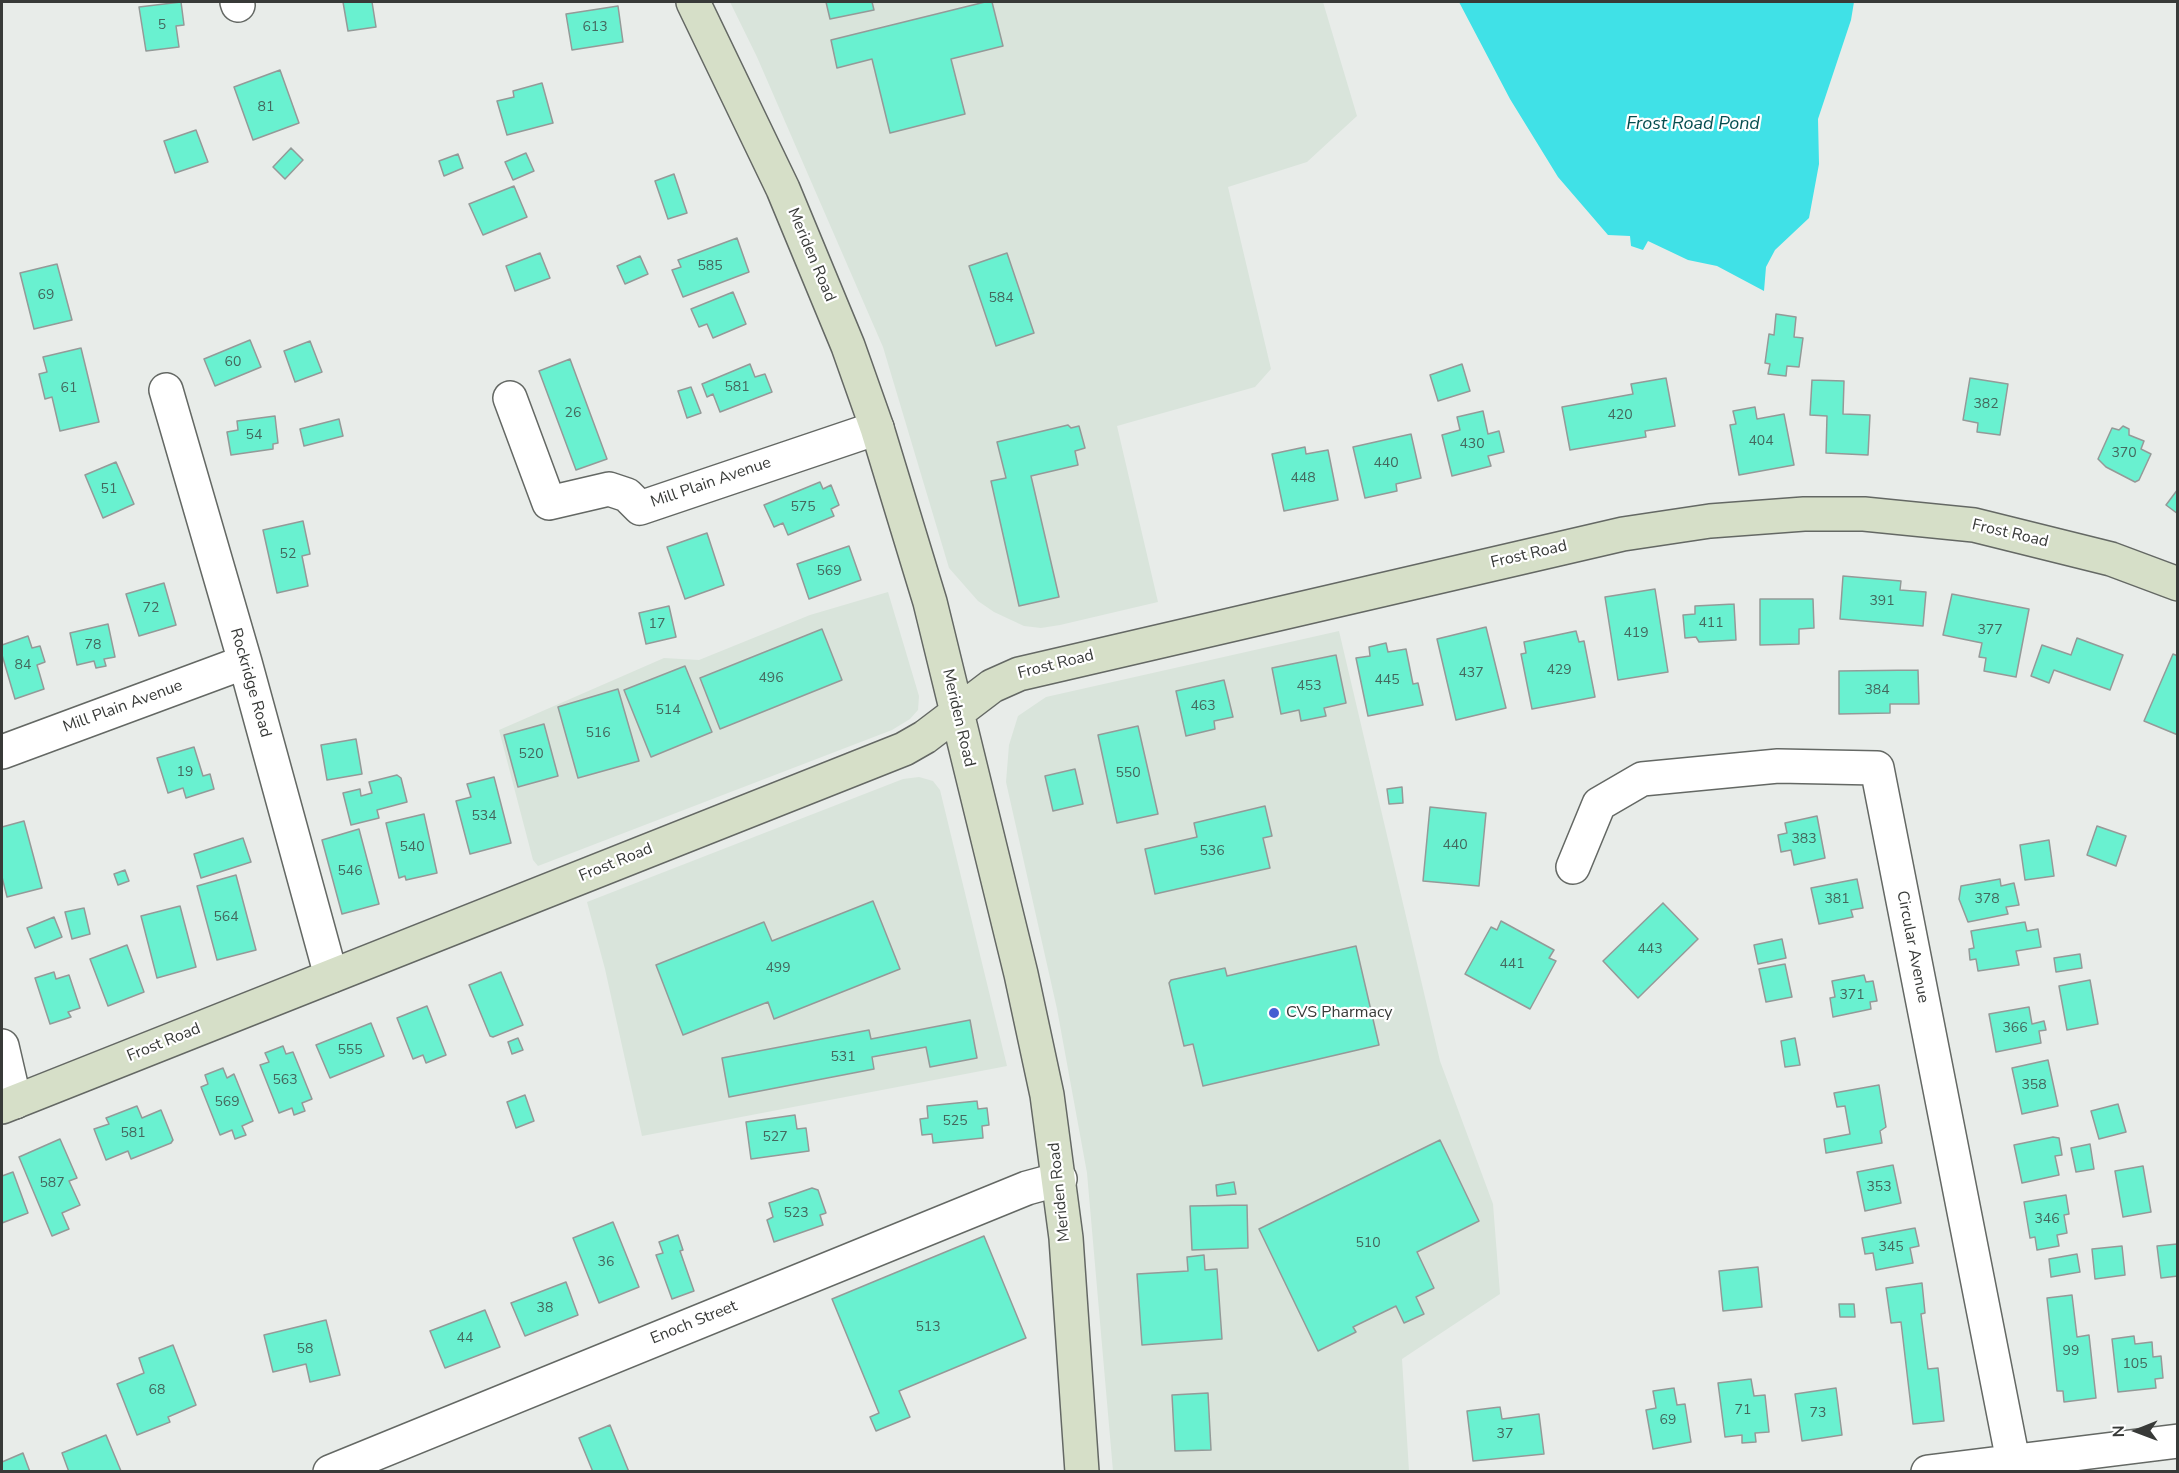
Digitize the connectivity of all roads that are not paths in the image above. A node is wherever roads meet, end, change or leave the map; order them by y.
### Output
1 (693, 2) edge
2 (166, 390) dead end
3 (510, 398) dead end
4 (877, 428) junction
5 (2178, 584) edge
6 (245, 662) junction
7 (957, 712) junction
8 (2, 752) edge
9 (1573, 867) dead end
10 (331, 976) junction
11 (2, 1046) edge
12 (8, 1104) edge
13 (1060, 1179) junction
14 (2178, 1441) edge
15 (2017, 1466) edge
16 (330, 1472) edge
17 (1082, 1472) edge
18 (1928, 1472) edge

1 - 4 main road, Meriden Road
2 - 6 street, Rockridge Road
3 - 4 street, Mill Plain Avenue
4 - 7 main road, Meriden Road
5 - 7 main road, Frost Road
6 - 8 street, Mill Plain Avenue
6 - 10 street, Rockridge Road
7 - 10 main road, Frost Road
7 - 13 main road, Meriden Road
9 - 15 street, Circular Avenue
10 - 12 main road, Frost Road
11 - 12 street
13 - 16 street, Enoch Street
13 - 17 main road, Meriden Road
14 - 15 street
15 - 18 street

